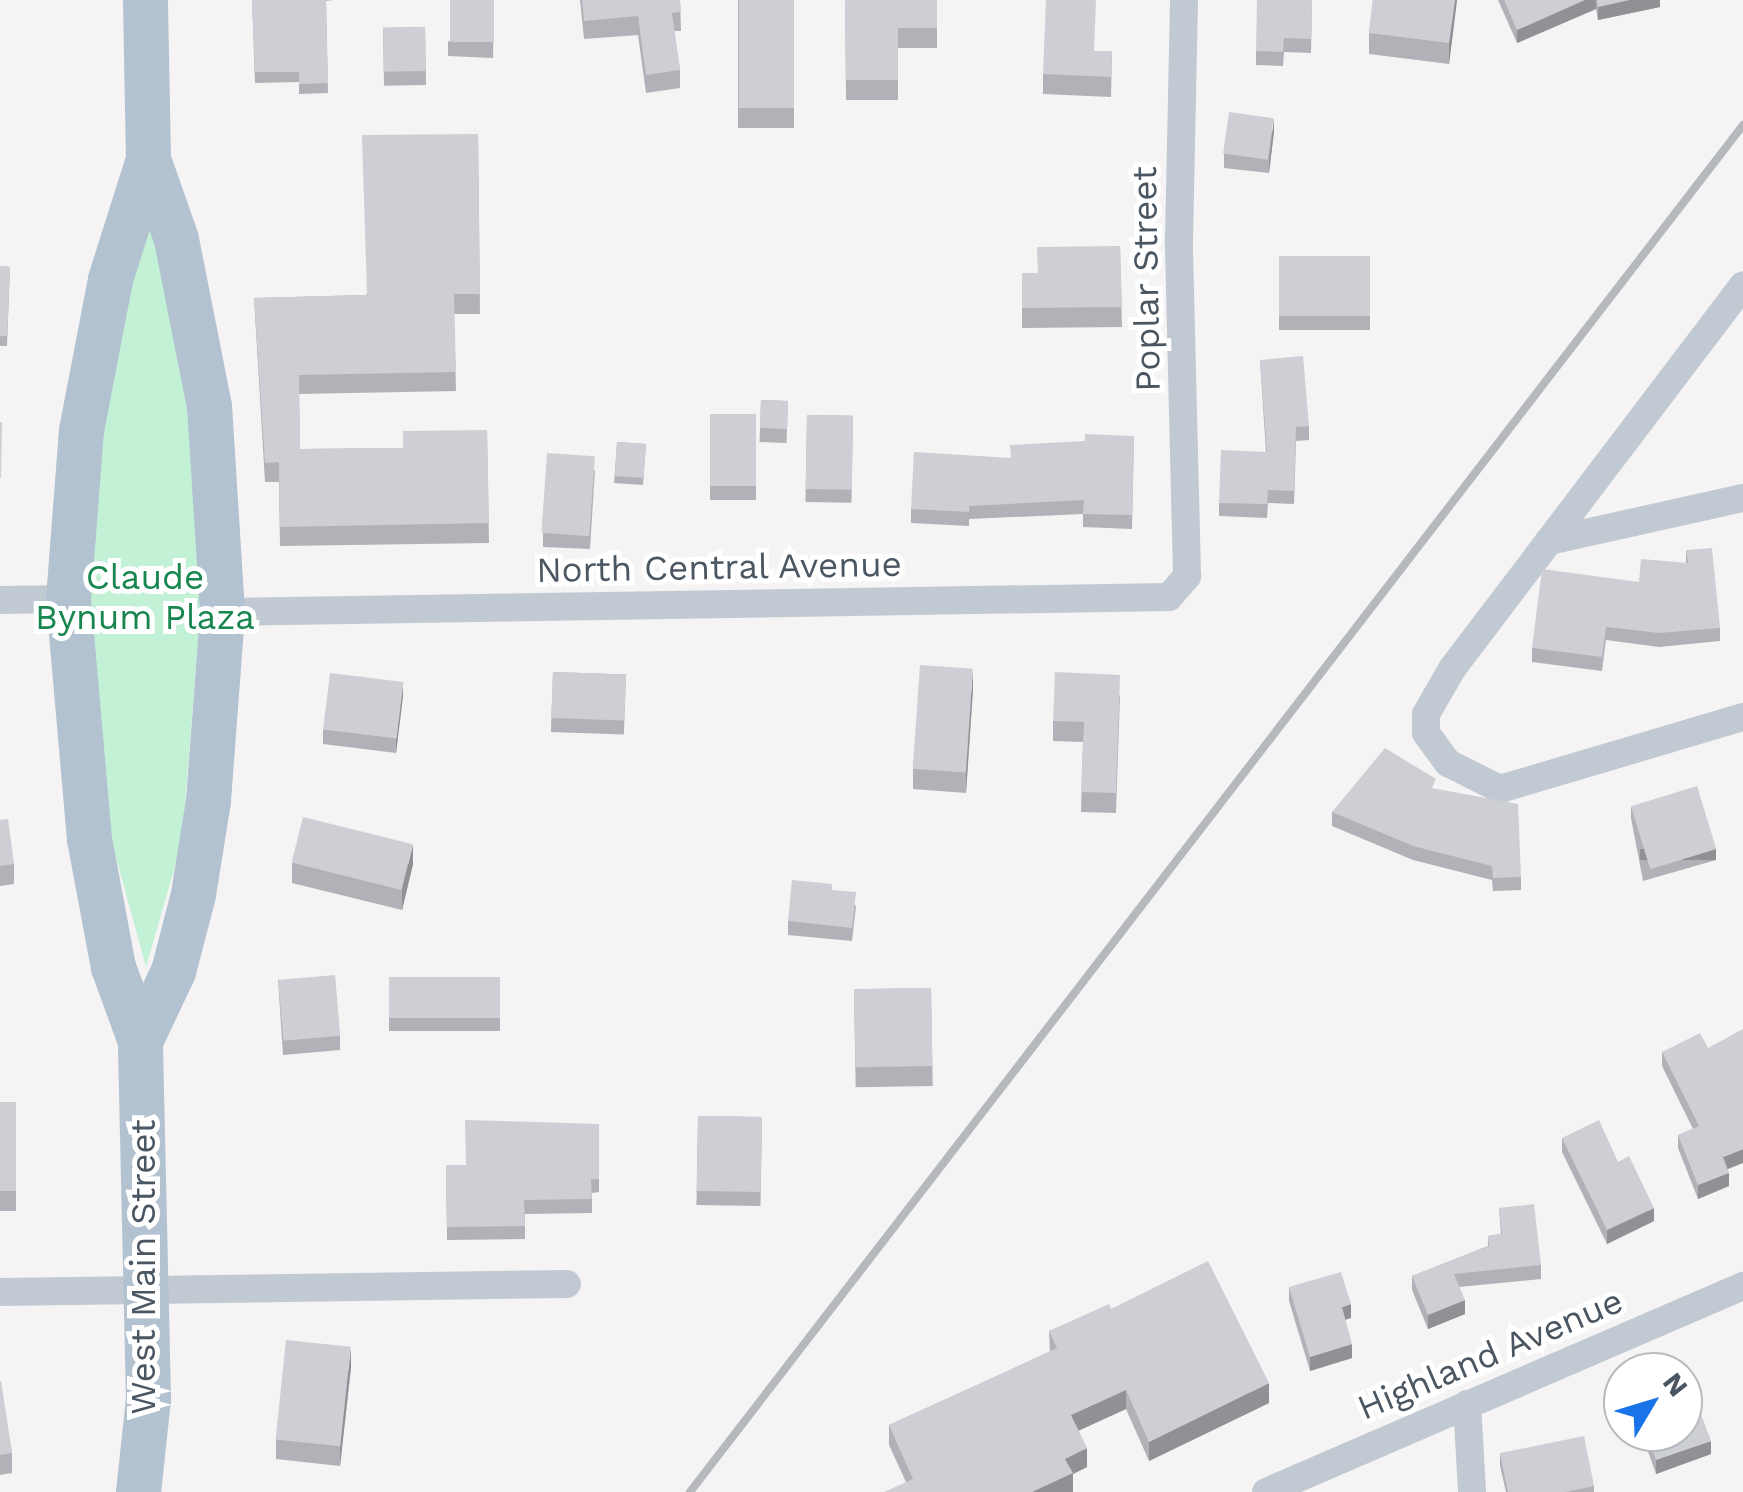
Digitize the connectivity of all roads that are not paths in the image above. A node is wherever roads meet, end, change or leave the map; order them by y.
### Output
1 (145, 0) edge
2 (1184, 0) edge
3 (148, 159) junction
4 (1743, 285) edge
5 (1743, 498) edge
6 (1548, 541) junction
7 (1187, 556) joint
8 (0, 600) edge
9 (68, 600) junction
10 (222, 612) junction
11 (1743, 717) edge
12 (140, 1041) junction
13 (567, 1284) dead end
14 (1743, 1286) edge
15 (0, 1292) edge
16 (147, 1293) junction
17 (1468, 1404) junction
18 (138, 1492) edge
19 (1266, 1492) edge
20 (1472, 1492) edge

1 - 3 main road, West Main Street
2 - 7 street, Poplar Street
3 - 9 main road, West Main Street
3 - 10 main road, West Main Street
4 - 6 street
5 - 6 street
6 - 11 street
7 - 10 street, North Central Avenue
8 - 9 street
9 - 12 main road, West Main Street
10 - 12 main road, West Main Street
12 - 16 main road, West Main Street
13 - 16 street
14 - 17 street, Highland Avenue
15 - 16 street
16 - 18 main road, West Main Street
17 - 19 street, Highland Avenue
17 - 20 street

